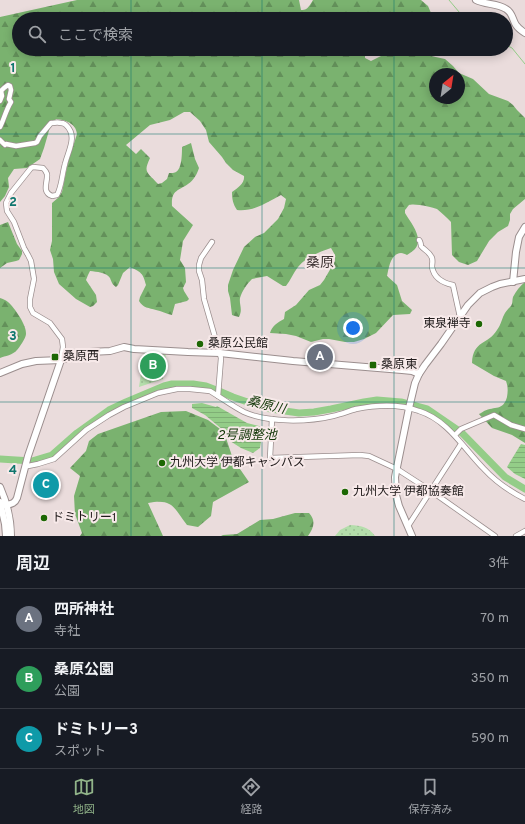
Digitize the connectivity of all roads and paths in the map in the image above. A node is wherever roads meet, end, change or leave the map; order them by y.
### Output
1 (476, 0) edge
2 (510, 12) edge
3 (513, 20) edge
4 (525, 33) edge
5 (0, 101) edge
6 (0, 127) edge
7 (0, 140) edge
8 (525, 227) edge
9 (419, 240) dead end
10 (212, 242) dead end
11 (525, 279) edge
12 (512, 282) junction
13 (460, 317) junction
14 (220, 352) junction
15 (61, 360) junction
16 (0, 373) edge
17 (419, 374) junction
18 (218, 395) junction
19 (409, 408) junction
20 (272, 419) junction
21 (525, 429) edge
22 (455, 435) junction
23 (461, 444) junction
24 (26, 462) junction
25 (396, 469) junction
26 (0, 487) edge
27 (431, 491) junction
28 (525, 499) edge
29 (0, 502) edge
30 (6, 506) junction
31 (408, 526) junction
32 (525, 530) edge
33 (6, 536) edge
34 (11, 536) edge
35 (412, 536) edge
36 (495, 536) edge
37 (516, 536) edge

1 - 2 street
3 - 4 street
5 - 6 street
7 - 15 street
8 - 12 street
9 - 13 street
10 - 14 street
11 - 12 street
12 - 13 street
13 - 17 street
14 - 15 street
14 - 17 street
14 - 18 street
15 - 16 street
15 - 24 street
17 - 19 street
18 - 20 street
18 - 24 street
19 - 20 street
19 - 22 street
19 - 25 street
20 - 25 street
21 - 22 street
22 - 23 street
23 - 27 street
23 - 28 street
24 - 30 street
25 - 27 street
25 - 31 street
26 - 30 street
27 - 31 street
27 - 36 street
29 - 33 street
30 - 34 street
31 - 35 street
32 - 37 street

